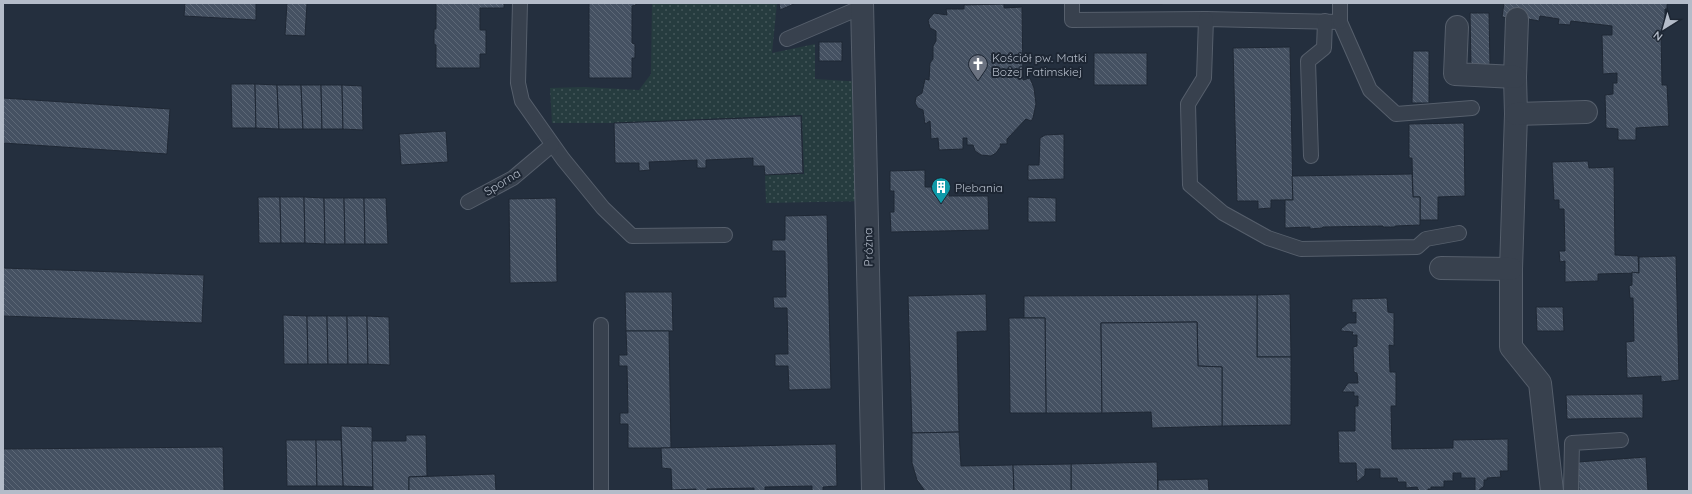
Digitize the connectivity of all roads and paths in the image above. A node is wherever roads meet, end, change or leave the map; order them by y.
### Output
1 (520, 3) edge
2 (1072, 3) edge
3 (1340, 3) edge
4 (862, 5) edge
5 (1206, 19) junction
6 (1517, 19) dead end
7 (1325, 21) junction
8 (1340, 22) junction
9 (1457, 27) dead end
10 (787, 39) dead end
11 (1515, 78) junction
12 (1472, 108) dead end
13 (1586, 112) dead end
14 (1516, 114) junction
15 (552, 145) junction
16 (1311, 156) dead end
17 (468, 202) dead end
18 (1459, 233) dead end
19 (725, 234) dead end
20 (1442, 268) dead end
21 (1511, 269) junction
22 (601, 325) dead end
23 (1621, 440) dead end
24 (601, 491) edge
25 (873, 491) edge
26 (1552, 491) edge
27 (1571, 491) edge

1 - 15 lane
2 - 5 lane
3 - 8 lane
4 - 10 lane
4 - 25 street, Próżna
5 - 7 lane
5 - 18 lane
6 - 11 street
7 - 8 lane
7 - 16 lane
8 - 12 lane
9 - 11 street
11 - 14 street
13 - 14 street
14 - 21 street
15 - 17 lane, Sporna
15 - 19 lane
20 - 21 street
21 - 26 street
22 - 24 lane
23 - 27 lane

